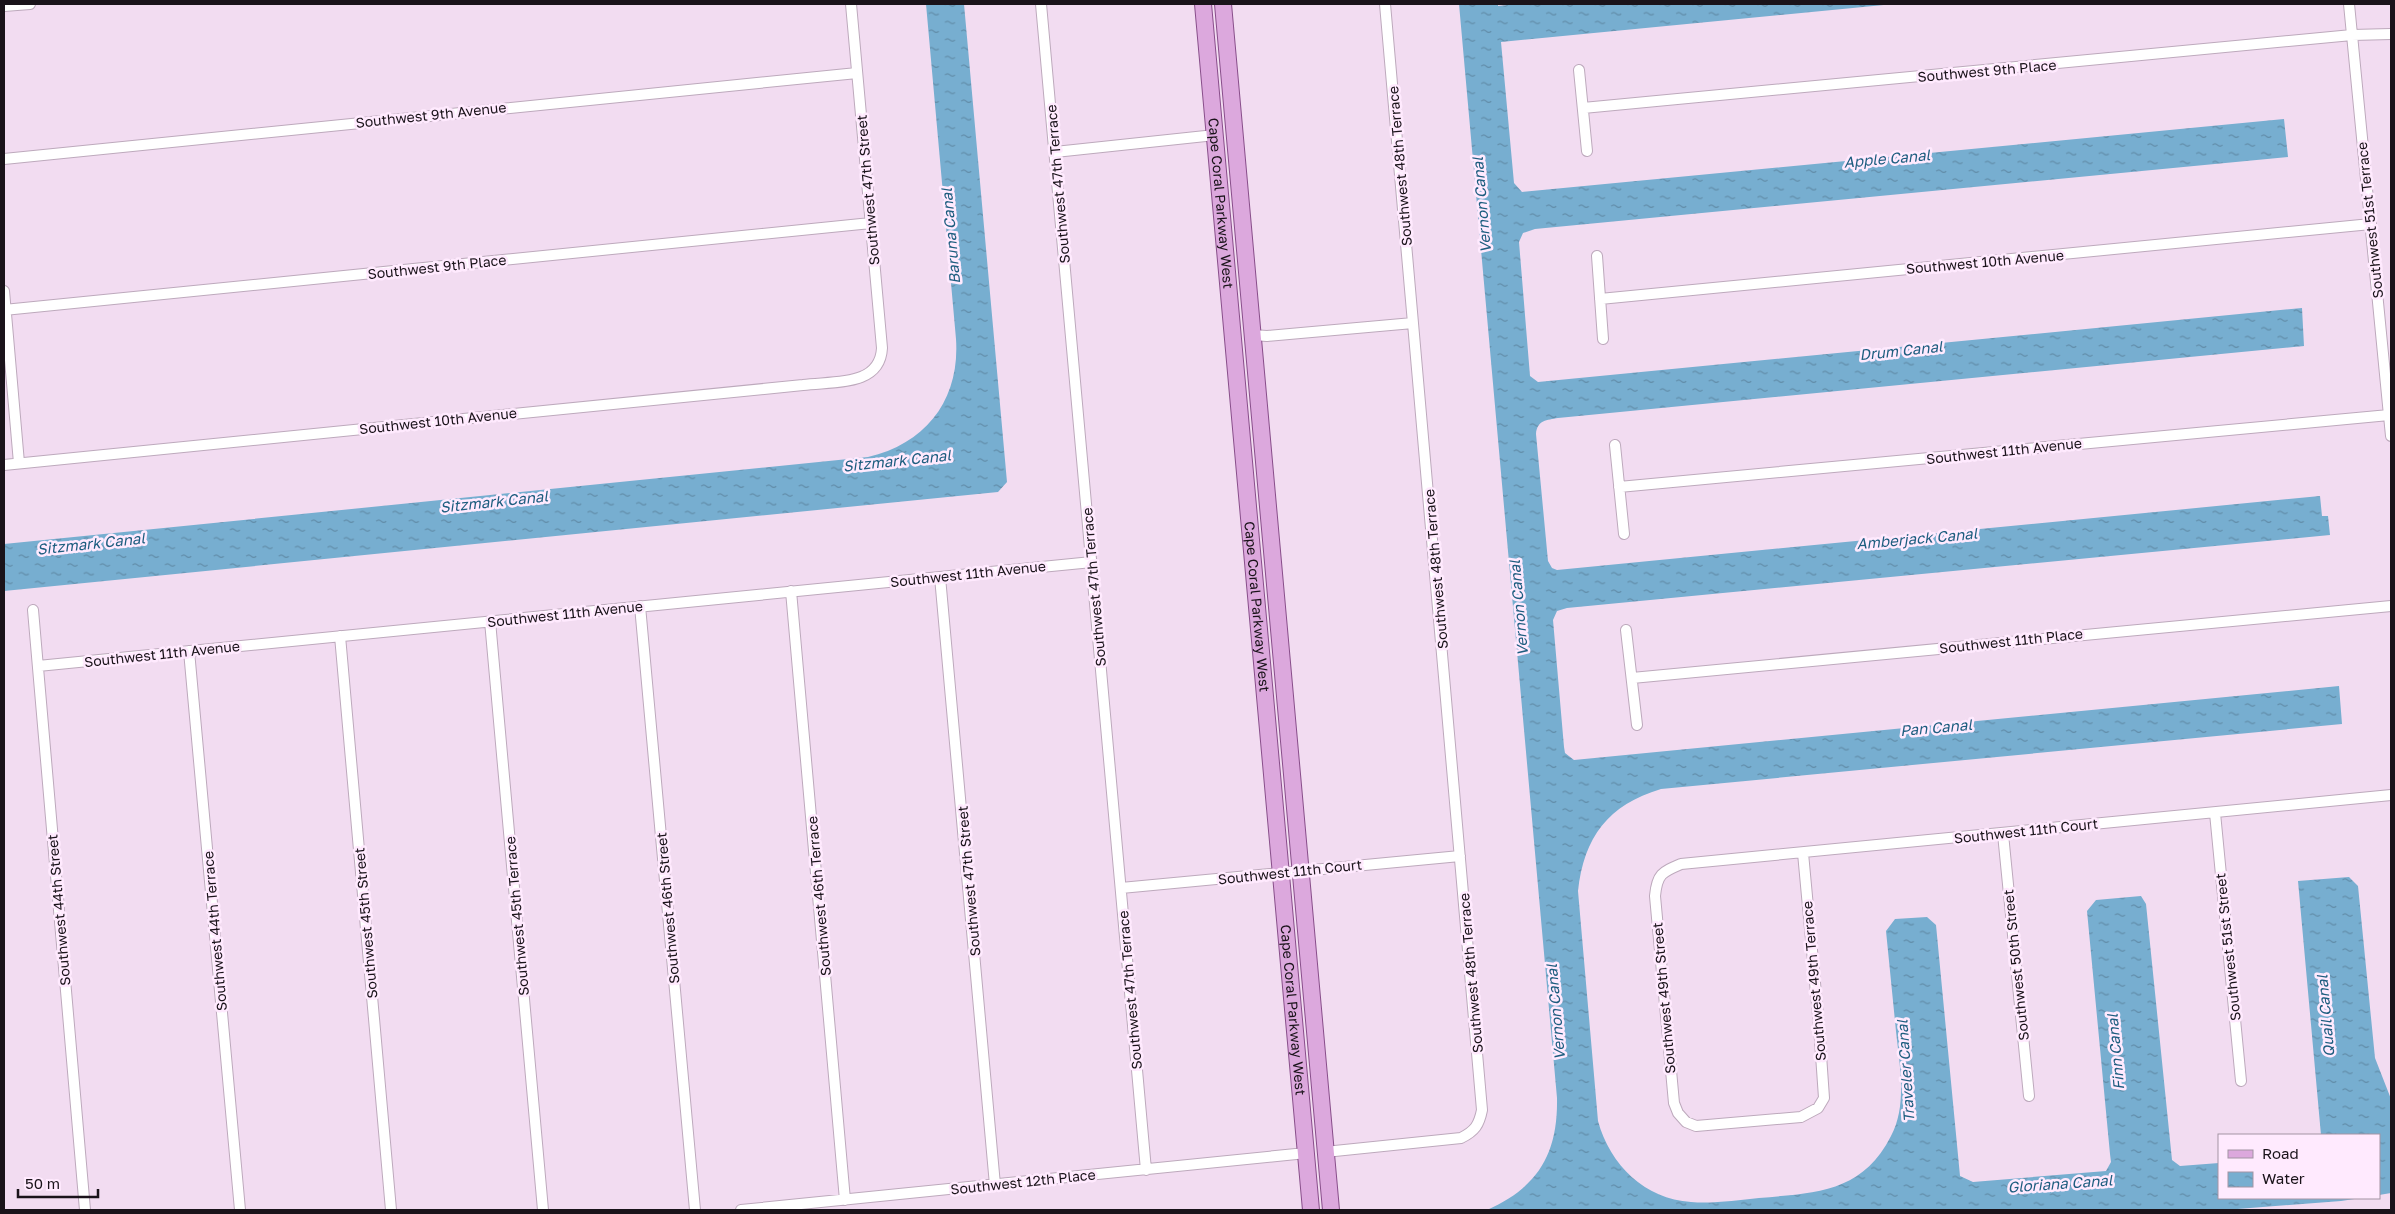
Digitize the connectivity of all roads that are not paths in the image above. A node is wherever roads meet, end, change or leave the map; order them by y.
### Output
1 (30, 4) edge
2 (851, 4) edge
3 (1041, 4) edge
4 (1203, 4) edge
5 (1223, 4) edge
6 (1385, 4) edge
7 (2349, 4) edge
8 (4, 6) edge
9 (2391, 34) edge
10 (2352, 35) junction
11 (1579, 70) dead end
12 (857, 73) junction
13 (1583, 108) junction
14 (1215, 135) junction
15 (1587, 151) dead end
16 (1055, 152) junction
17 (4, 159) edge
18 (1220, 192) junction
19 (871, 223) junction
20 (2371, 224) junction
21 (1597, 256) dead end
22 (4, 291) edge
23 (1600, 299) junction
24 (5, 310) edge
25 (1414, 323) junction
26 (1253, 335) junction
27 (1603, 339) dead end
28 (1234, 353) junction
29 (872, 373) joint
30 (2389, 414) junction
31 (2391, 436) edge
32 (1615, 445) dead end
33 (19, 463) junction
34 (4, 465) edge
35 (1266, 486) junction
36 (1619, 487) junction
37 (1624, 534) dead end
38 (1092, 562) junction
39 (940, 577) junction
40 (791, 591) junction
41 (640, 606) junction
42 (2391, 606) edge
43 (33, 610) dead end
44 (490, 621) junction
45 (1626, 630) dead end
46 (340, 636) junction
47 (189, 651) junction
48 (38, 666) junction
49 (1632, 678) junction
50 (1637, 725) dead end
51 (2391, 796) edge
52 (2215, 813) junction
53 (2003, 834) junction
54 (1803, 853) junction
55 (1460, 856) junction
56 (1300, 871) junction
57 (1281, 872) junction
58 (1662, 872) joint
59 (1121, 888) junction
60 (2241, 1081) dead end
61 (2029, 1096) dead end
62 (1686, 1122) joint
63 (1325, 1152) junction
64 (1306, 1153) junction
65 (1146, 1170) junction
66 (995, 1185) junction
67 (845, 1200) junction
68 (86, 1210) edge
69 (240, 1210) edge
70 (391, 1210) edge
71 (543, 1210) edge
72 (695, 1210) edge
73 (740, 1210) edge
74 (1311, 1210) edge
75 (1331, 1210) edge

1 - 8 street
2 - 12 street, Southwest 47th Street
3 - 16 street, Southwest 47th Terrace
4 - 14 main road, Cape Coral Parkway West
5 - 26 main road, Cape Coral Parkway West
6 - 25 street, Southwest 48th Terrace
7 - 10 street, Southwest 51st Terrace
9 - 10 street, Southwest 9th Place
10 - 13 street, Southwest 9th Place
10 - 20 street, Southwest 51st Terrace
11 - 13 street
12 - 17 street, Southwest 9th Avenue
12 - 19 street, Southwest 47th Street
13 - 15 street
14 - 16 street
14 - 18 main road, Cape Coral Parkway West
16 - 38 street, Southwest 47th Terrace
18 - 26 main road
18 - 28 main road, Cape Coral Parkway West
19 - 24 street, Southwest 9th Place
19 - 29 street, Southwest 47th Street
20 - 23 street, Southwest 10th Avenue
20 - 30 street, Southwest 51st Terrace
21 - 23 street
22 - 24 street
23 - 27 street
24 - 33 street
25 - 26 street
25 - 55 street, Southwest 48th Terrace
26 - 35 main road, Cape Coral Parkway West
28 - 35 main road
28 - 57 main road, Cape Coral Parkway West
29 - 33 street, Southwest 10th Avenue
30 - 31 street, Southwest 51st Terrace
30 - 36 street, Southwest 11th Avenue
32 - 36 street
33 - 34 street, Southwest 10th Avenue
35 - 56 main road, Cape Coral Parkway West
36 - 37 street
38 - 39 street, Southwest 11th Avenue
38 - 59 street, Southwest 47th Terrace
39 - 40 street, Southwest 11th Avenue
39 - 66 street, Southwest 47th Street
40 - 41 street, Southwest 11th Avenue
40 - 67 street, Southwest 46th Terrace
41 - 44 street, Southwest 11th Avenue
41 - 72 street, Southwest 46th Street
42 - 49 street, Southwest 11th Place
43 - 48 street, Southwest 44th Street
44 - 46 street, Southwest 11th Avenue
44 - 71 street, Southwest 45th Terrace
45 - 49 street
46 - 47 street, Southwest 11th Avenue
46 - 70 street, Southwest 45th Street
47 - 48 street, Southwest 11th Avenue
47 - 69 street, Southwest 44th Terrace
48 - 68 street, Southwest 44th Street
49 - 50 street
51 - 52 street, Southwest 11th Court
52 - 53 street, Southwest 11th Court
52 - 60 street, Southwest 51st Street
53 - 54 street, Southwest 11th Court
53 - 61 street, Southwest 50th Street
54 - 58 street, Southwest 11th Court
54 - 62 street, Southwest 49th Terrace
55 - 56 street, Southwest 11th Court
55 - 63 street, Southwest 48th Terrace
56 - 57 street, Southwest 11th Court
56 - 63 main road, Cape Coral Parkway West
57 - 59 street, Southwest 11th Court
57 - 64 main road, Cape Coral Parkway West
58 - 62 street, Southwest 49th Street
59 - 65 street, Southwest 47th Terrace
63 - 75 main road, Cape Coral Parkway West
64 - 65 street, Southwest 12th Place
64 - 74 main road, Cape Coral Parkway West
65 - 66 street, Southwest 12th Place
66 - 67 street, Southwest 12th Place
67 - 73 street, Southwest 12th Place

